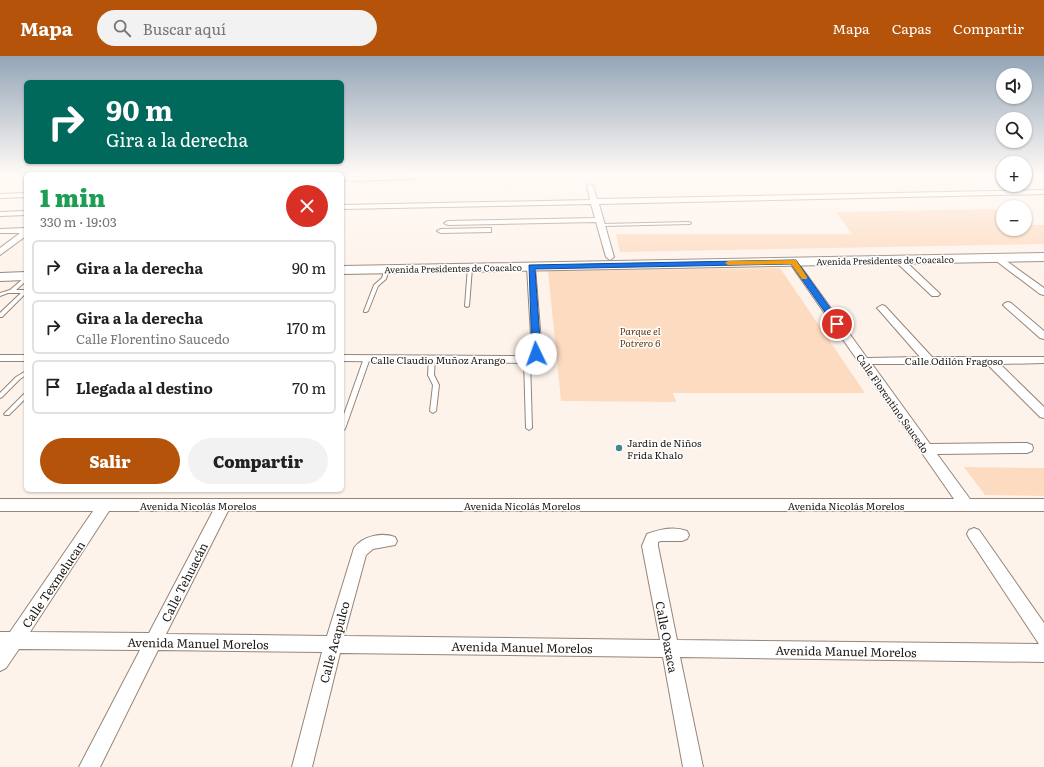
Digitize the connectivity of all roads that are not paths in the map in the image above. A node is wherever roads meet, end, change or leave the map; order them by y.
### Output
1 (597, 208) edge
2 (24, 213) edge
3 (0, 214) edge
4 (509, 221) junction
5 (448, 222) dead end
6 (601, 222) junction
7 (688, 223) dead end
8 (0, 231) edge
9 (441, 231) dead end
10 (24, 233) edge
11 (24, 234) edge
12 (1044, 249) edge
13 (2, 250) edge
14 (929, 255) junction
15 (610, 257) junction
16 (1044, 257) edge
17 (998, 258) junction
18 (675, 260) junction
19 (899, 260) junction
20 (344, 261) edge
21 (793, 262) junction
22 (0, 267) edge
23 (24, 267) edge
24 (531, 267) junction
25 (470, 268) junction
26 (388, 269) junction
27 (344, 270) edge
28 (24, 276) edge
29 (0, 277) edge
30 (24, 281) edge
31 (12, 291) junction
32 (1043, 292) dead end
33 (935, 294) dead end
34 (0, 295) edge
35 (1008, 305) dead end
36 (467, 306) dead end
37 (882, 308) dead end
38 (366, 311) dead end
39 (0, 316) edge
40 (1044, 336) edge
41 (0, 358) edge
42 (24, 358) edge
43 (344, 358) edge
44 (367, 358) junction
45 (432, 358) junction
46 (530, 359) junction
47 (928, 360) junction
48 (990, 360) junction
49 (1044, 360) edge
50 (863, 361) junction
51 (24, 374) edge
52 (0, 396) edge
53 (24, 397) edge
54 (433, 411) dead end
55 (7, 414) dead end
56 (1044, 414) edge
57 (344, 423) edge
58 (529, 428) dead end
59 (1027, 448) dead end
60 (926, 449) junction
61 (224, 504) junction
62 (0, 505) edge
63 (105, 505) junction
64 (966, 505) junction
65 (1044, 505) edge
66 (974, 534) dead end
67 (682, 535) dead end
68 (390, 542) dead end
69 (1044, 638) edge
70 (8, 640) edge
71 (153, 642) junction
72 (333, 645) junction
73 (669, 649) junction
74 (1044, 653) edge
75 (0, 662) edge
76 (89, 767) edge
77 (302, 767) edge
78 (693, 767) edge

1 - 6 street
2 - 3 street
4 - 5 street
4 - 6 street
4 - 9 street
6 - 7 lane
6 - 15 street
8 - 10 street
11 - 13 street
12 - 14 street, Avenida Presidentes de Coacalco
14 - 17 street, Avenida Presidentes de Coacalco
14 - 18 street, Avenida Presidentes de Coacalco
14 - 19 street, Avenida Presidentes de Coacalco
15 - 18 street, Avenida Presidentes de Coacalco
15 - 20 street, Avenida Presidentes de Coacalco
16 - 17 street, Avenida Presidentes de Coacalco
17 - 32 street
18 - 21 street, Avenida Presidentes de Coacalco
18 - 24 street, Avenida Presidentes de Coacalco
19 - 21 street, Avenida Presidentes de Coacalco
19 - 33 street
21 - 50 street, Calle Florentino Saucedo
22 - 23 street
24 - 25 street, Avenida Presidentes de Coacalco
24 - 46 street
25 - 26 street, Avenida Presidentes de Coacalco
25 - 36 lane
26 - 27 street, Avenida Presidentes de Coacalco
26 - 38 lane
28 - 29 street
30 - 31 lane
31 - 34 lane
31 - 39 lane
35 - 40 street
37 - 47 street
41 - 42 street
43 - 44 street, Calle Claudio Muñoz Arango
44 - 45 street, Calle Claudio Muñoz Arango
44 - 57 lane
45 - 46 street, Calle Claudio Muñoz Arango
45 - 54 lane
46 - 58 lane
47 - 48 street, Calle Odilón Fragoso
47 - 50 street, Calle Odilón Fragoso
48 - 49 street, Calle Odilón Fragoso
48 - 56 street
50 - 60 street, Calle Florentino Saucedo
51 - 52 lane
53 - 55 lane
59 - 60 street
60 - 64 street, Calle Florentino Saucedo
61 - 63 street, Avenida Nicolás Morelos
61 - 64 street, Avenida Nicolás Morelos
61 - 71 street, Calle Tehuacán
62 - 63 street, Avenida Nicolás Morelos
63 - 70 street, Calle Texmelucan
64 - 65 street, Avenida Nicolás Morelos
66 - 69 street
67 - 73 street, Calle Oaxaca
68 - 72 street, Calle Acapulco
70 - 71 street, Avenida Manuel Morelos
70 - 75 street, Calle Texmelucan
71 - 72 street, Avenida Manuel Morelos
71 - 76 street, Calle Tehuacán
72 - 73 street, Avenida Manuel Morelos
72 - 77 street, Calle Acapulco
73 - 74 street, Avenida Manuel Morelos
73 - 78 street, Calle Oaxaca

